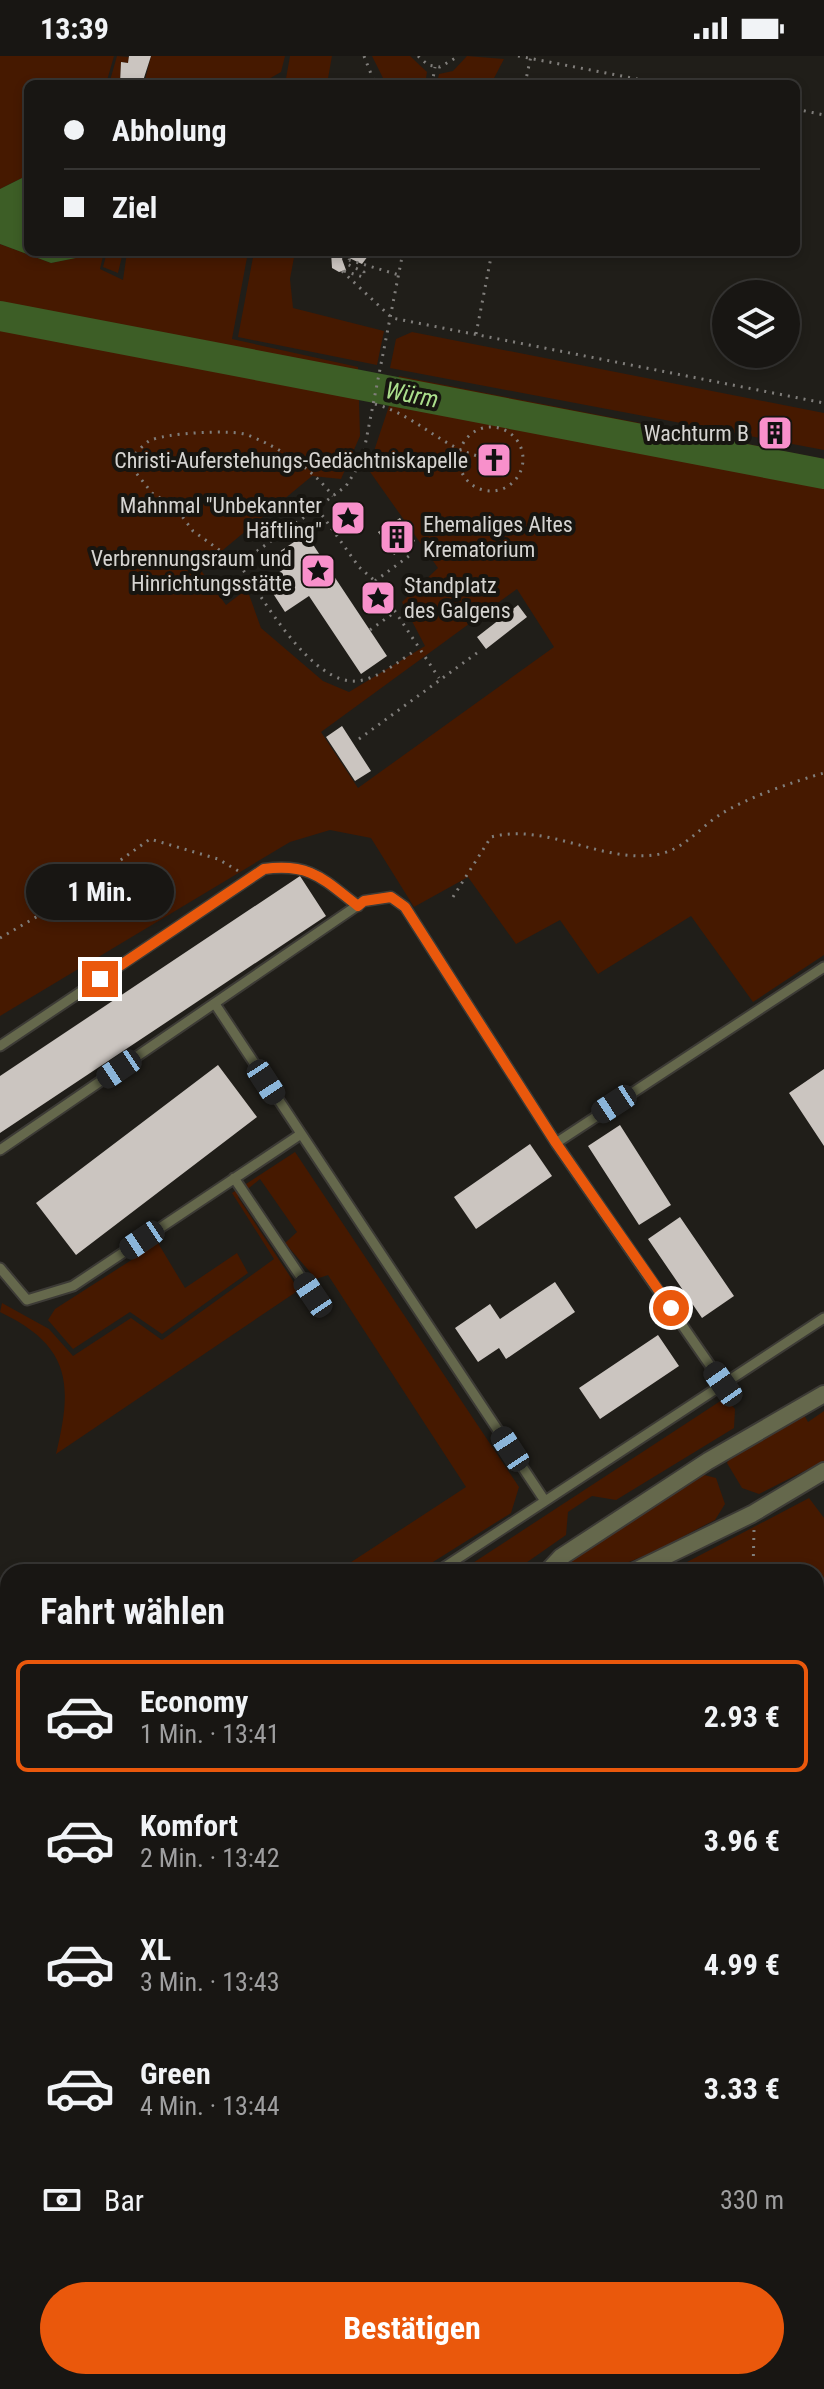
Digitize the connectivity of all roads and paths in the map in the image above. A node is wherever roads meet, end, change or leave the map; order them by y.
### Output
1 (364, 56) edge
2 (418, 56) edge
3 (459, 56) edge
4 (518, 56) edge
5 (530, 57) edge
6 (435, 67) junction
7 (373, 80) edge
8 (433, 80) edge
9 (526, 80) edge
10 (643, 80) edge
11 (800, 110) edge
12 (824, 115) edge
13 (402, 256) edge
14 (491, 256) edge
15 (399, 275) junction
16 (392, 318) junction
17 (476, 334) junction
18 (824, 403) edge
19 (375, 404) junction
20 (459, 453) junction
21 (486, 458) dead end
22 (333, 496) junction
23 (317, 508) junction
24 (404, 549) dead end
25 (239, 564) junction
26 (375, 581) junction
27 (395, 612) junction
28 (370, 630) dead end
29 (417, 649) junction
30 (481, 650) dead end
31 (439, 678) junction
32 (359, 739) dead end
33 (824, 773) edge
34 (250, 878) junction
35 (453, 897) dead end
36 (358, 906) junction
37 (0, 938) edge
38 (824, 967) edge
39 (215, 1004) junction
40 (0, 1046) edge
41 (301, 1134) junction
42 (556, 1143) junction
43 (0, 1150) edge
44 (234, 1178) junction
45 (0, 1268) edge
46 (313, 1295) dead end
47 (824, 1318) edge
48 (723, 1384) junction
49 (824, 1394) edge
50 (824, 1471) edge
51 (545, 1501) junction
52 (752, 1514) junction
53 (449, 1564) edge
54 (554, 1564) edge
55 (649, 1564) edge
56 (754, 1564) edge

1 - 7 path
2 - 6 path
3 - 6 path
4 - 5 path
5 - 9 path
5 - 10 path
6 - 8 path
11 - 12 path
13 - 15 path
14 - 17 path
15 - 16 path
15 - 16 path
16 - 17 path
16 - 19 path
17 - 18 path
19 - 20 path
19 - 22 path
20 - 20 path
20 - 21 path
22 - 23 path
22 - 25 path
23 - 25 path
23 - 26 path
24 - 26 path
25 - 29 path
26 - 27 path
27 - 28 path
27 - 29 path
29 - 31 path
30 - 31 path
31 - 32 path
33 - 35 path
34 - 36 lane
34 - 37 path
34 - 40 lane
36 - 39 lane
36 - 42 lane
38 - 42 lane
39 - 41 lane
39 - 43 lane
41 - 44 lane
41 - 51 lane
42 - 48 lane
44 - 45 lane
44 - 46 lane
47 - 48 lane
48 - 51 lane
49 - 54 street
50 - 52 street
51 - 53 lane
52 - 55 street
52 - 56 path

